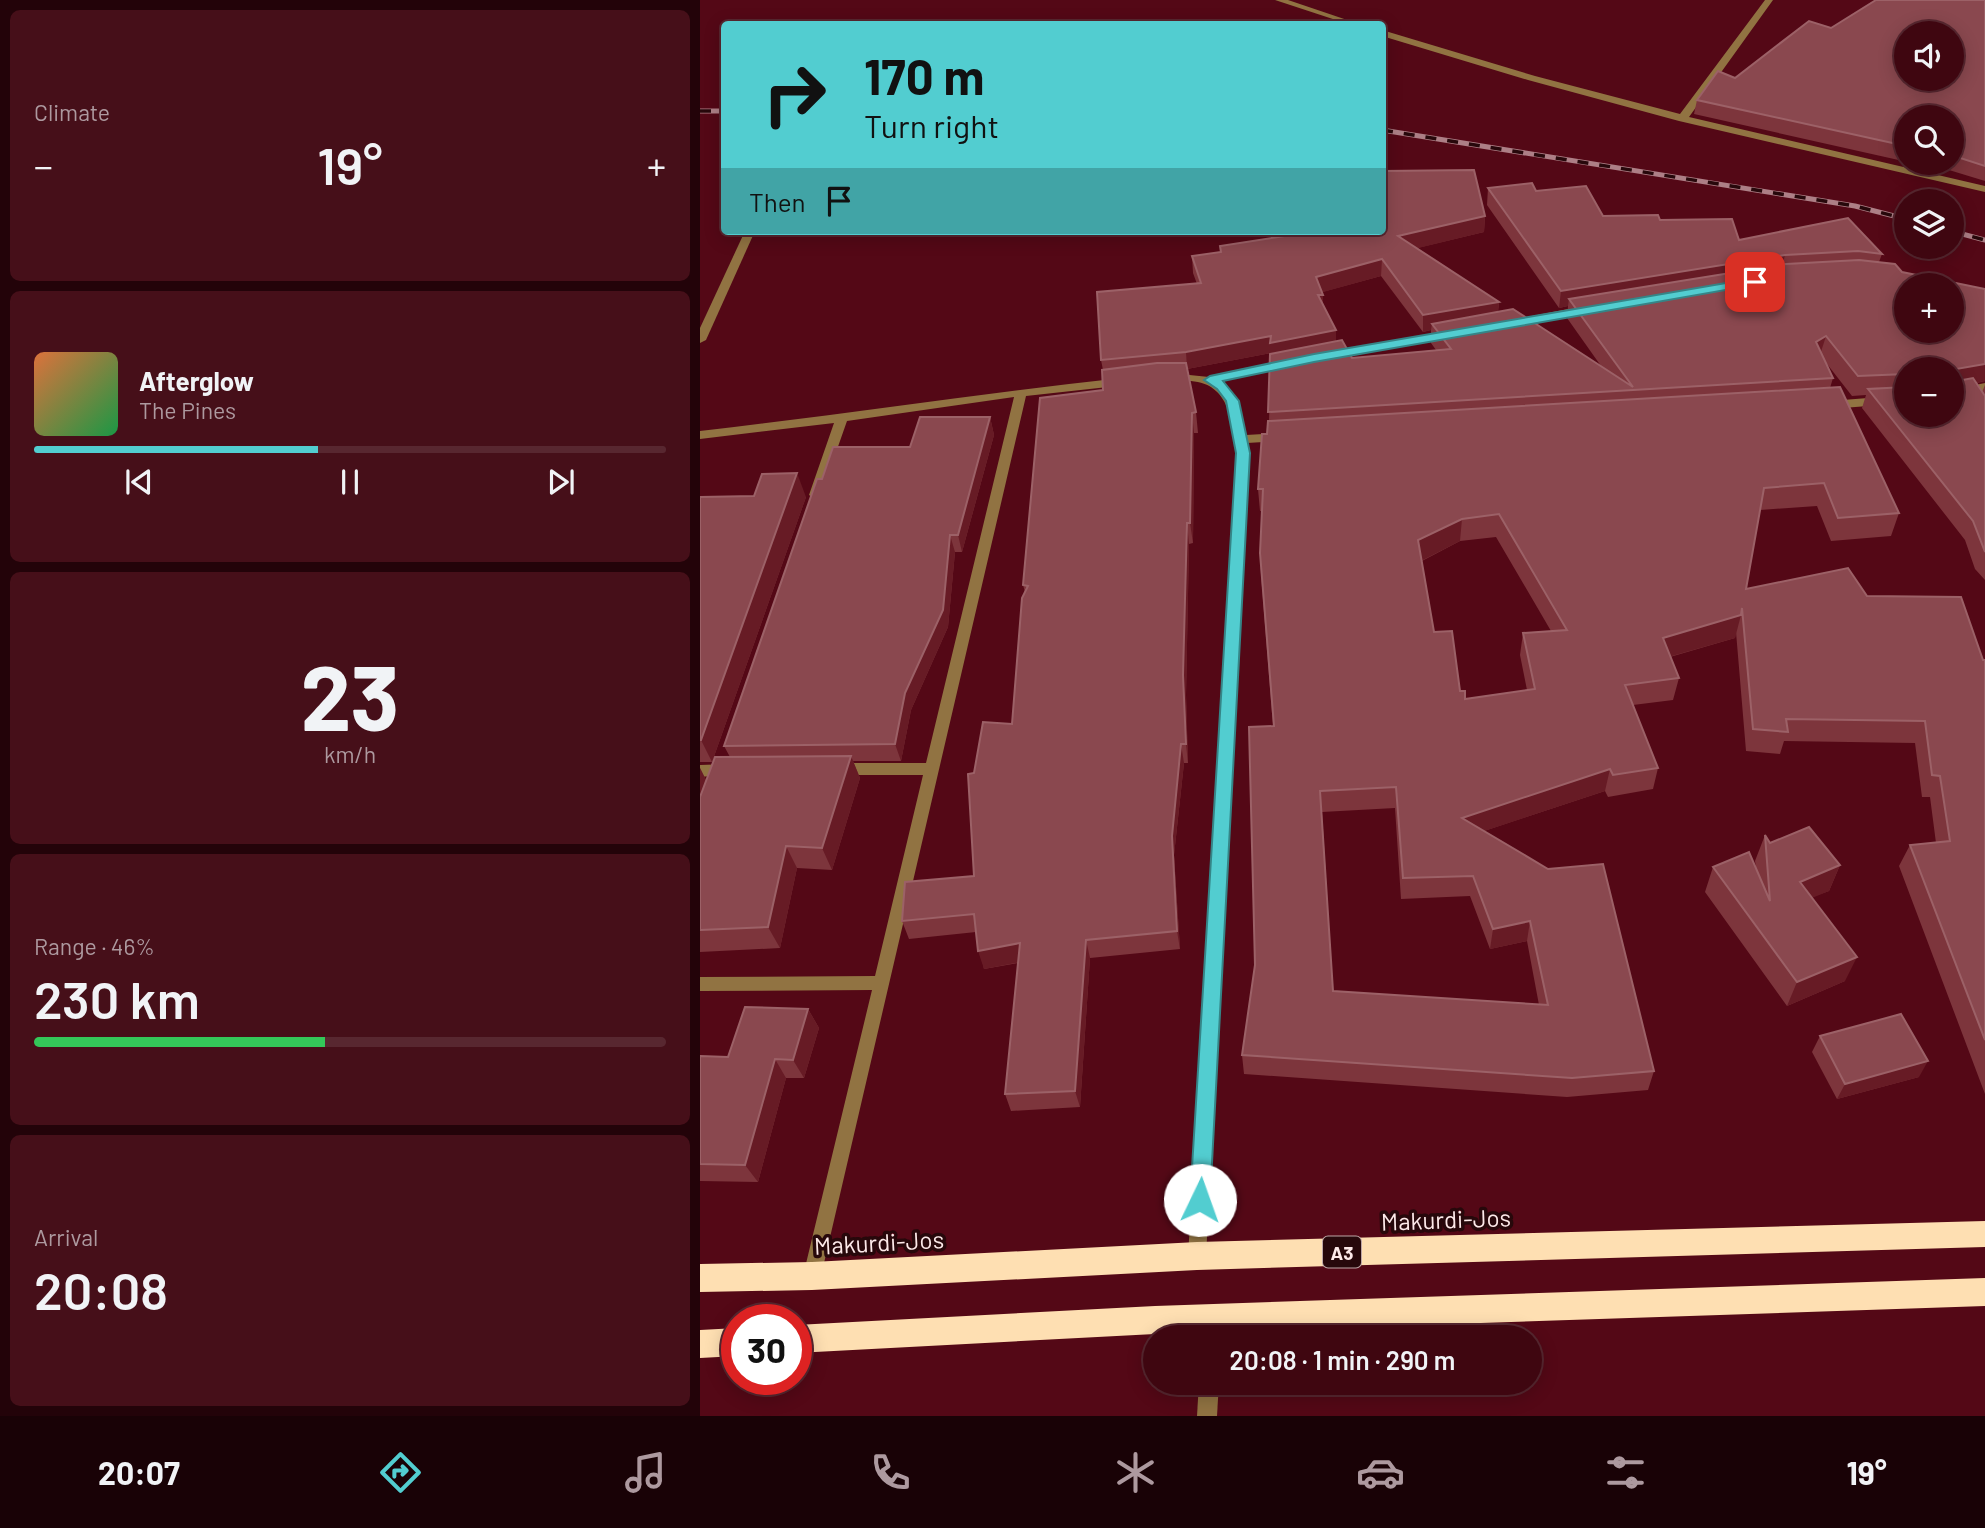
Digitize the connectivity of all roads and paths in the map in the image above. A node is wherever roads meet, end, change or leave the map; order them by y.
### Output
1 (1279, 0) edge
2 (1769, 0) edge
3 (1346, 21) edge
4 (1386, 34) edge
5 (1682, 119) junction
6 (1985, 189) edge
7 (748, 235) edge
8 (1600, 306) edge
9 (1505, 324) edge
10 (1464, 331) edge
11 (700, 340) edge
12 (1314, 358) edge
13 (1301, 360) edge
14 (1158, 378) edge
15 (1210, 380) junction
16 (1131, 381) edge
17 (1985, 387) edge
18 (1021, 393) junction
19 (1964, 396) edge
20 (1894, 400) edge
21 (1821, 405) edge
22 (842, 418) junction
23 (700, 435) edge
24 (1294, 436) edge
25 (1240, 439) junction
26 (810, 510) edge
27 (825, 769) edge
28 (933, 769) junction
29 (746, 770) edge
30 (700, 771) edge
31 (880, 983) junction
32 (700, 984) edge
33 (1985, 1234) edge
34 (1197, 1256) junction
35 (812, 1276) junction
36 (700, 1278) edge
37 (1985, 1292) edge
38 (1277, 1325) edge
39 (1143, 1330) edge
40 (812, 1339) edge
41 (721, 1343) edge
42 (700, 1344) edge
43 (1208, 1395) edge
44 (1207, 1416) edge

1 - 3 street
2 - 5 street
4 - 5 street
5 - 6 street
7 - 11 street
8 - 9 street
10 - 12 street
13 - 15 street
14 - 15 street
15 - 25 street
16 - 18 street
17 - 19 street
18 - 22 street
18 - 28 street
20 - 21 street
22 - 23 street
22 - 26 street
24 - 25 street
25 - 34 street
27 - 28 street
28 - 31 street
29 - 30 street
31 - 32 street
31 - 35 street
33 - 34 highway, Makurdi-Jos / A3
34 - 35 highway, Makurdi-Jos / A3
35 - 36 highway, Makurdi-Jos / A3
37 - 38 highway
39 - 40 highway
41 - 42 highway
43 - 44 street

